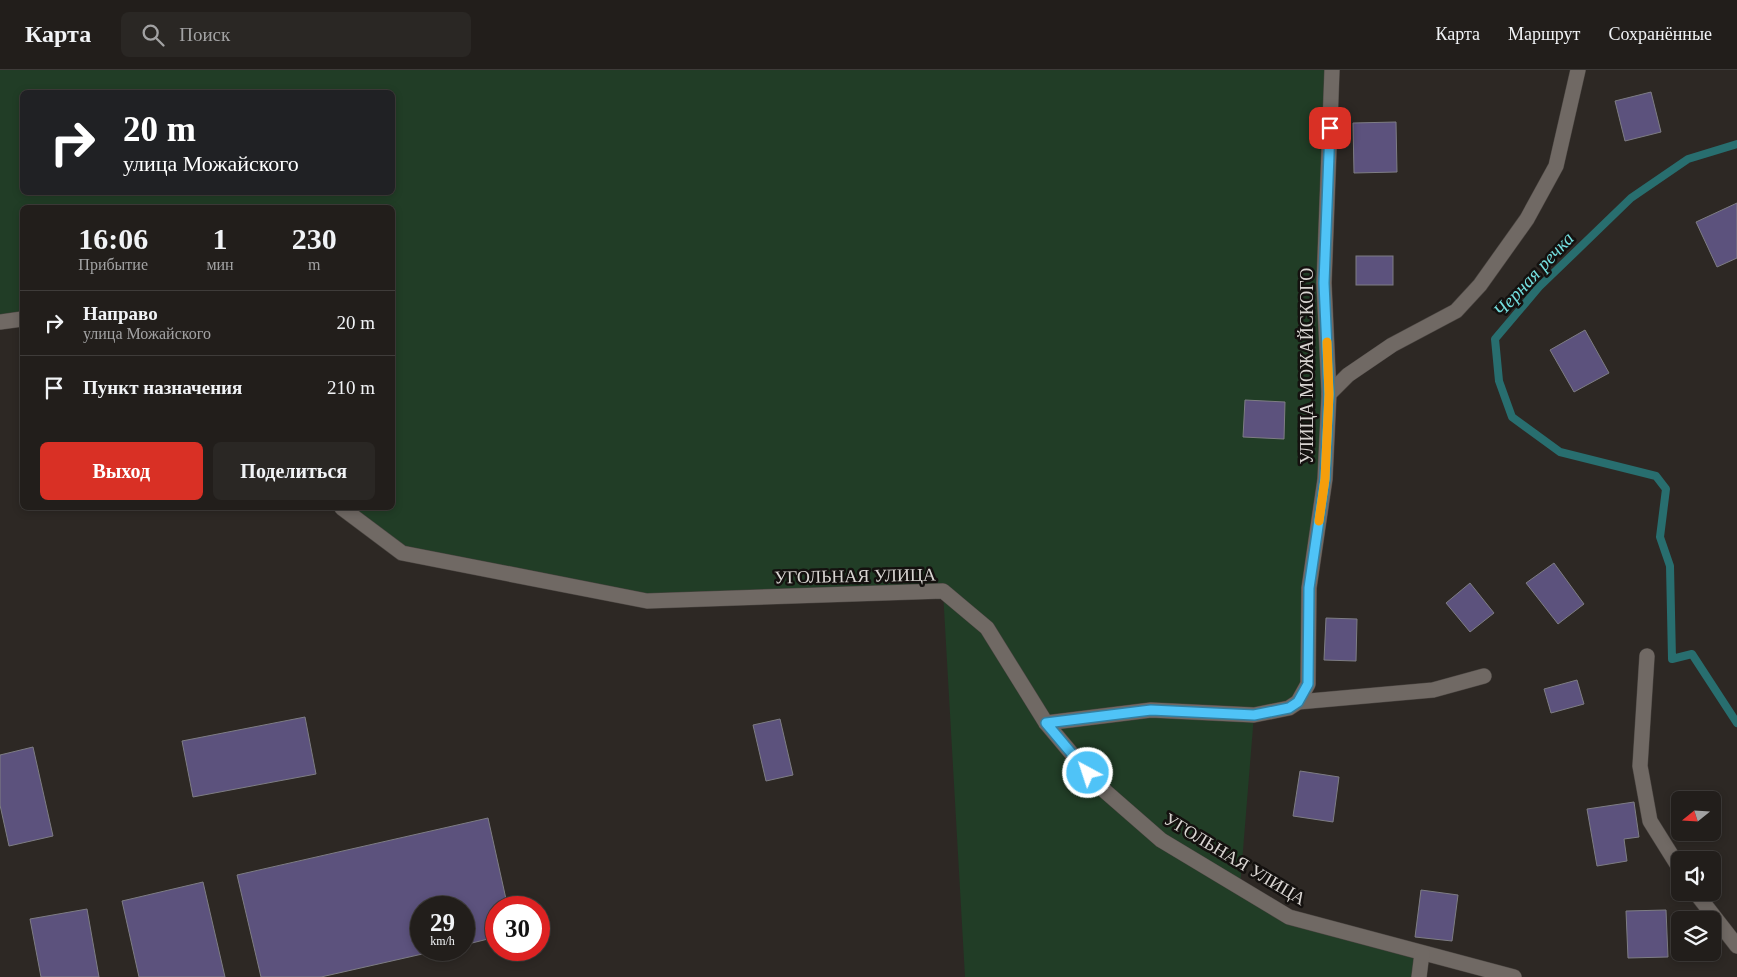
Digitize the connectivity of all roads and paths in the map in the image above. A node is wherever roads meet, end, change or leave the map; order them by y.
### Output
1 (1332, 70) edge
2 (1578, 70) edge
3 (20, 319) edge
4 (0, 322) edge
5 (1329, 394) junction
6 (345, 510) edge
7 (1647, 656) dead end
8 (1484, 676) dead end
9 (1298, 702) junction
10 (1046, 723) junction
11 (1671, 855) edge
12 (1703, 901) edge
13 (1737, 946) edge
14 (1422, 952) junction
15 (1419, 977) edge
16 (1514, 977) edge

1 - 5 street, УЛИЦА МОЖАЙСКОГО
2 - 5 street
3 - 4 street
5 - 9 street, УЛИЦА МОЖАЙСКОГО
6 - 10 street, УГОЛЬНАЯ УЛИЦА
7 - 11 street
8 - 9 street
9 - 10 street
10 - 14 street, УГОЛЬНАЯ УЛИЦА
12 - 13 street
14 - 15 street
14 - 16 street, УГОЛЬНАЯ УЛИЦА

